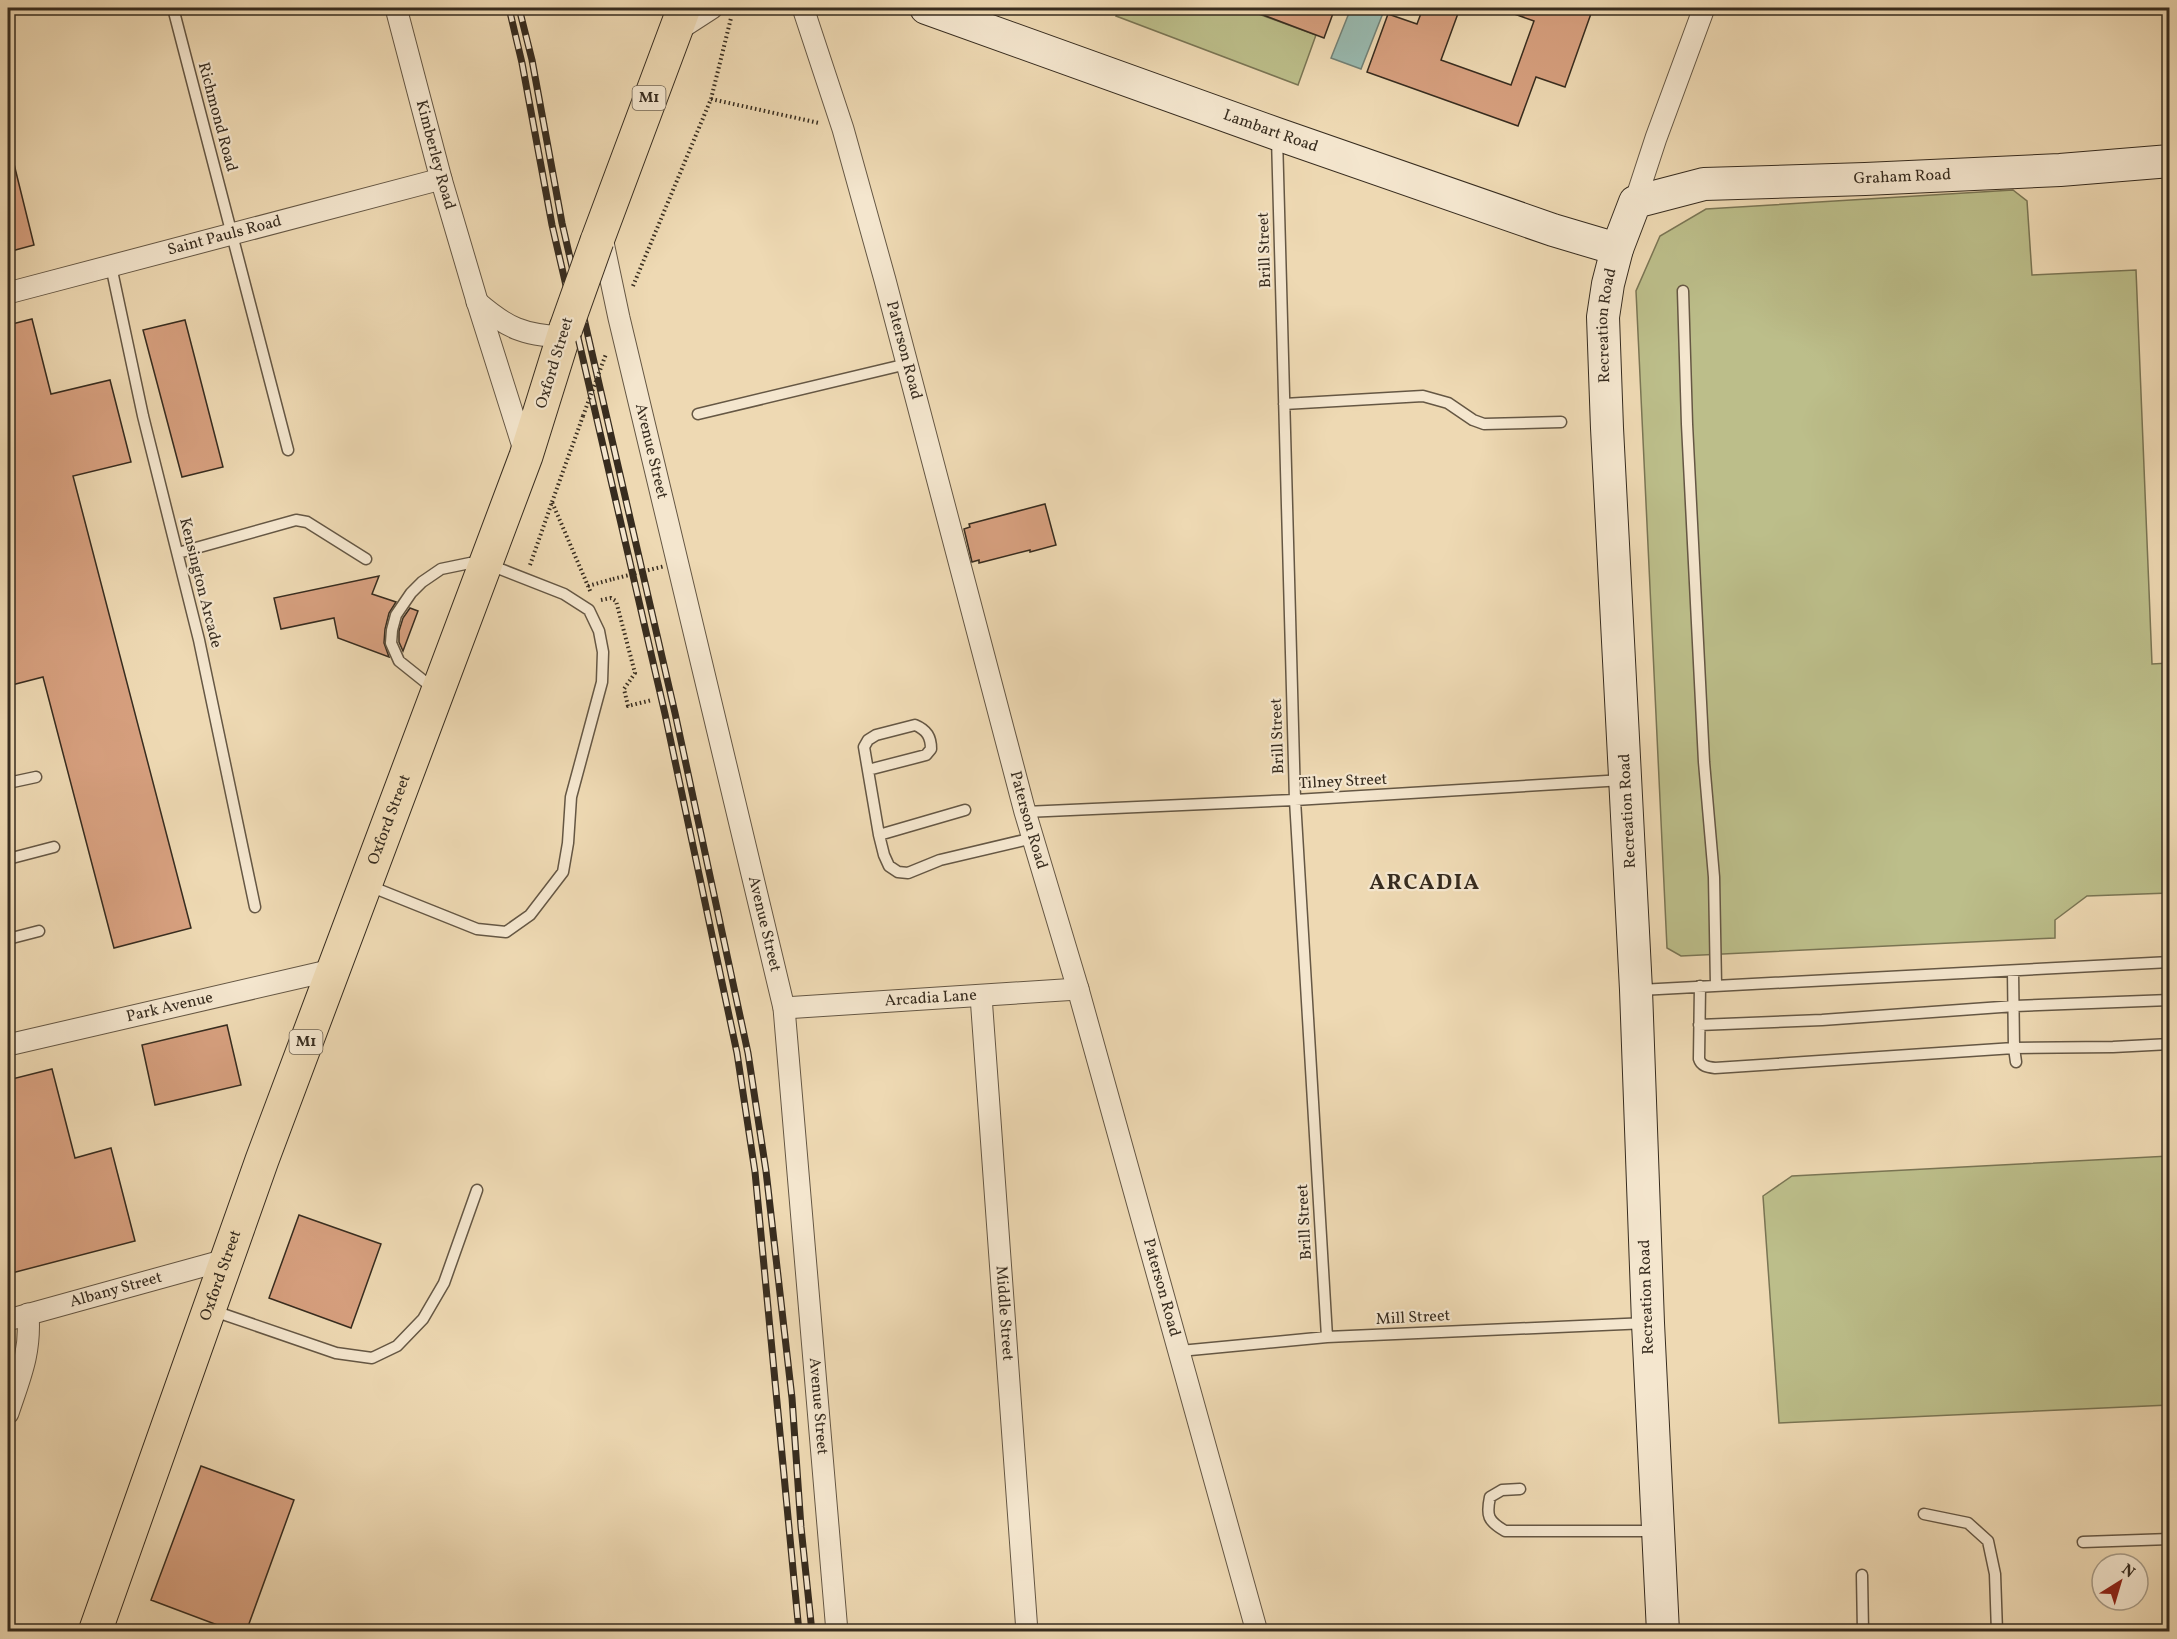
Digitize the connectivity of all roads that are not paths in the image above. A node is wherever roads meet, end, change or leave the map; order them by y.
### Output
1 (173, 8) edge
2 (396, 8) edge
3 (712, 8) edge
4 (803, 8) edge
5 (926, 8) edge
6 (1704, 8) edge
7 (679, 20) edge
8 (1277, 134) junction
9 (2169, 161) edge
10 (441, 179) junction
11 (1635, 202) junction
12 (232, 234) junction
13 (599, 235) junction
14 (1617, 249) junction
15 (111, 266) junction
16 (1683, 291) dead end
17 (8, 293) edge
18 (477, 301) junction
19 (564, 332) junction
20 (907, 364) junction
21 (1284, 404) junction
22 (698, 414) dead end
23 (1561, 422) dead end
24 (288, 450) dead end
25 (526, 456) junction
26 (178, 553) junction
27 (366, 559) dead end
28 (485, 563) junction
29 (437, 691) junction
30 (868, 770) junction
31 (36, 777) dead end
32 (1626, 780) junction
33 (8, 783) edge
34 (1295, 800) junction
35 (965, 810) dead end
36 (1025, 812) junction
37 (879, 835) junction
38 (1033, 838) junction
39 (54, 847) dead end
40 (8, 859) edge
41 (364, 884) junction
42 (255, 907) dead end
43 (39, 931) dead end
44 (8, 939) edge
45 (2169, 962) edge
46 (333, 970) junction
47 (2013, 970) junction
48 (1716, 985) junction
49 (1700, 986) junction
50 (1078, 990) junction
51 (1636, 990) junction
52 (981, 996) junction
53 (2169, 1000) edge
54 (2015, 1006) junction
55 (784, 1008) junction
56 (1699, 1025) junction
57 (2169, 1044) edge
58 (8, 1045) edge
59 (2014, 1048) junction
60 (2016, 1062) dead end
61 (477, 1190) dead end
62 (225, 1260) junction
63 (208, 1309) junction
64 (28, 1314) junction
65 (8, 1320) edge
66 (1648, 1323) junction
67 (1327, 1337) junction
68 (1180, 1351) junction
69 (8, 1413) edge
70 (1520, 1489) dead end
71 (1924, 1514) dead end
72 (1658, 1531) junction
73 (2169, 1539) edge
74 (2083, 1542) dead end
75 (1862, 1575) dead end
76 (95, 1632) edge
77 (837, 1632) edge
78 (1027, 1632) edge
79 (1257, 1632) edge
80 (1663, 1632) edge
81 (1863, 1632) edge
82 (1997, 1632) edge

1 - 12 lane, Richmond Road
2 - 10 street, Kimberley Road
3 - 7 street
4 - 20 street, Paterson Road
5 - 8 street, Lambart Road
6 - 11 street, Recreation Road
7 - 13 main road, Oxford Street / M1
8 - 14 street, Lambart Road
8 - 21 lane, Brill Street
9 - 11 street, Graham Road
10 - 12 street, Saint Pauls Road
10 - 18 street, Kimberley Road
11 - 14 street, Recreation Road
12 - 15 street, Saint Pauls Road
12 - 24 lane, Richmond Road
13 - 19 main road, Oxford Street / M1, bridge
13 - 55 street, Avenue Street
14 - 32 street, Recreation Road
15 - 17 street, Saint Pauls Road
15 - 26 lane, Kensington Arcade
16 - 48 lane
18 - 19 street
18 - 25 street, Kimberley Road
19 - 25 main road, Oxford Street / M1
20 - 22 lane
20 - 36 street, Paterson Road
21 - 23 lane
21 - 34 lane, Brill Street
25 - 28 main road, Oxford Street / M1
26 - 27 lane
26 - 42 lane, Kensington Arcade
28 - 29 main road, Oxford Street / M1
28 - 29 lane
28 - 41 lane
29 - 41 main road, Oxford Street / M1
30 - 30 lane
30 - 37 lane
31 - 33 lane
32 - 34 lane, Tilney Street
32 - 51 street, Recreation Road
34 - 36 lane, Tilney Street
34 - 67 lane, Brill Street
35 - 37 lane
36 - 38 street, Paterson Road
37 - 38 lane
38 - 50 street, Paterson Road
39 - 40 lane
41 - 46 main road, Oxford Street / M1
43 - 44 lane
45 - 47 lane
46 - 58 street, Park Avenue
46 - 62 main road, Oxford Street / M1
47 - 48 lane
47 - 54 lane
48 - 49 lane
49 - 51 lane
49 - 56 lane
50 - 52 street, Arcadia Lane
50 - 68 street, Paterson Road
51 - 66 street, Recreation Road
52 - 55 street, Arcadia Lane
52 - 78 street, Middle Street
53 - 54 lane
54 - 56 lane
54 - 59 lane
55 - 77 street, Avenue Street
56 - 59 lane
57 - 59 lane
59 - 60 lane
61 - 63 lane
62 - 63 main road, Oxford Street / M1
62 - 64 street, Albany Street
63 - 76 main road, Oxford Street / M1
64 - 65 street, Albany Street
64 - 69 street
66 - 67 lane, Mill Street
66 - 72 street, Recreation Road
67 - 68 lane, Mill Street
68 - 79 street, Paterson Road
70 - 72 lane
71 - 82 lane
72 - 80 street, Recreation Road
73 - 74 lane
75 - 81 lane

